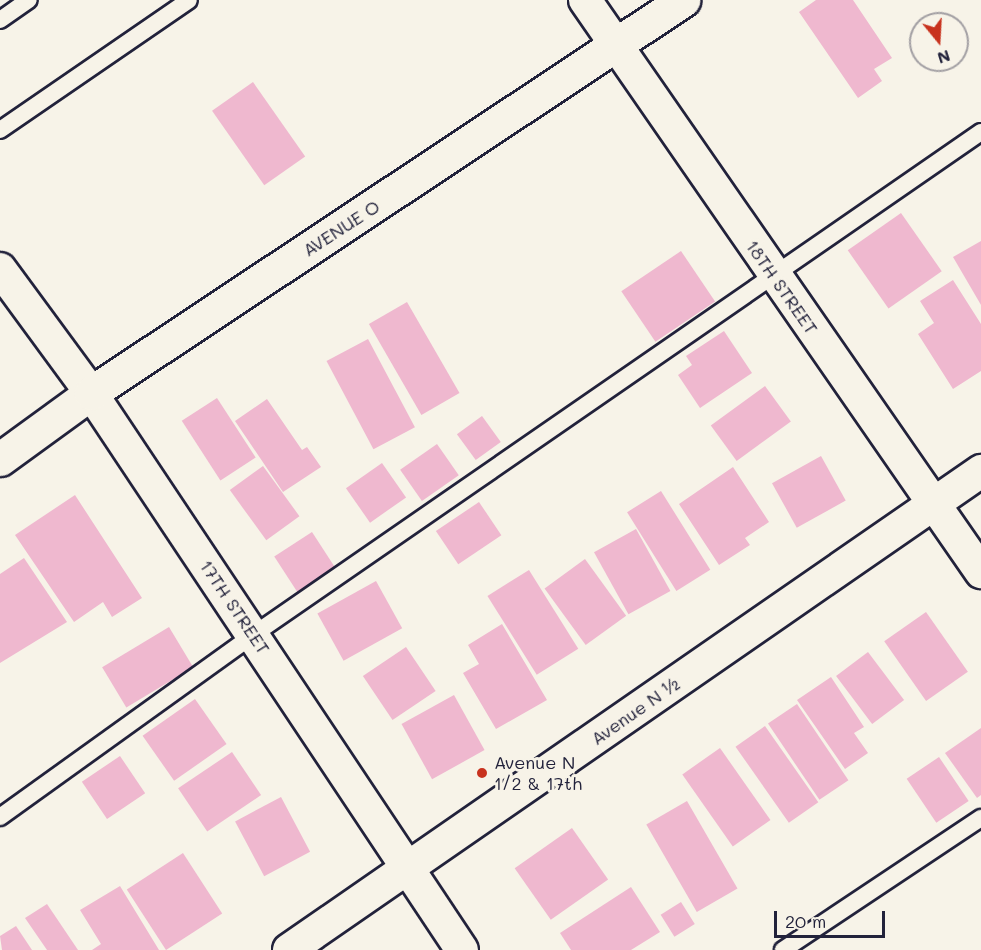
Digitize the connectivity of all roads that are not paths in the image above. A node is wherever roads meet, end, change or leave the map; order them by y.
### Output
1 (29, 0) edge
2 (189, 0) edge
3 (585, 0) edge
4 (683, 0) edge
5 (0, 20) edge
6 (617, 45) junction
7 (0, 130) edge
8 (981, 132) edge
9 (0, 269) edge
10 (772, 273) junction
11 (91, 393) junction
12 (0, 459) edge
13 (981, 471) edge
14 (933, 505) junction
15 (981, 572) edge
16 (253, 635) junction
17 (0, 817) edge
18 (981, 818) edge
19 (408, 868) junction
20 (289, 950) edge
21 (462, 950) edge
22 (783, 950) edge

1 - 5 lane
2 - 7 lane
3 - 6 street, 18TH STREET
4 - 6 street, AVENUE O
6 - 10 street, 18TH STREET
6 - 11 street, AVENUE O
8 - 10 lane
9 - 11 street, 17TH STREET
10 - 14 street, 18TH STREET
10 - 16 lane
11 - 12 street, AVENUE O
11 - 16 street, 17TH STREET
13 - 14 street, Avenue N ½
14 - 15 street, 18TH STREET
14 - 19 street, Avenue N ½
16 - 17 lane
16 - 19 street, 17TH STREET
18 - 22 lane
19 - 20 street, Avenue N ½
19 - 21 street, 17TH STREET

